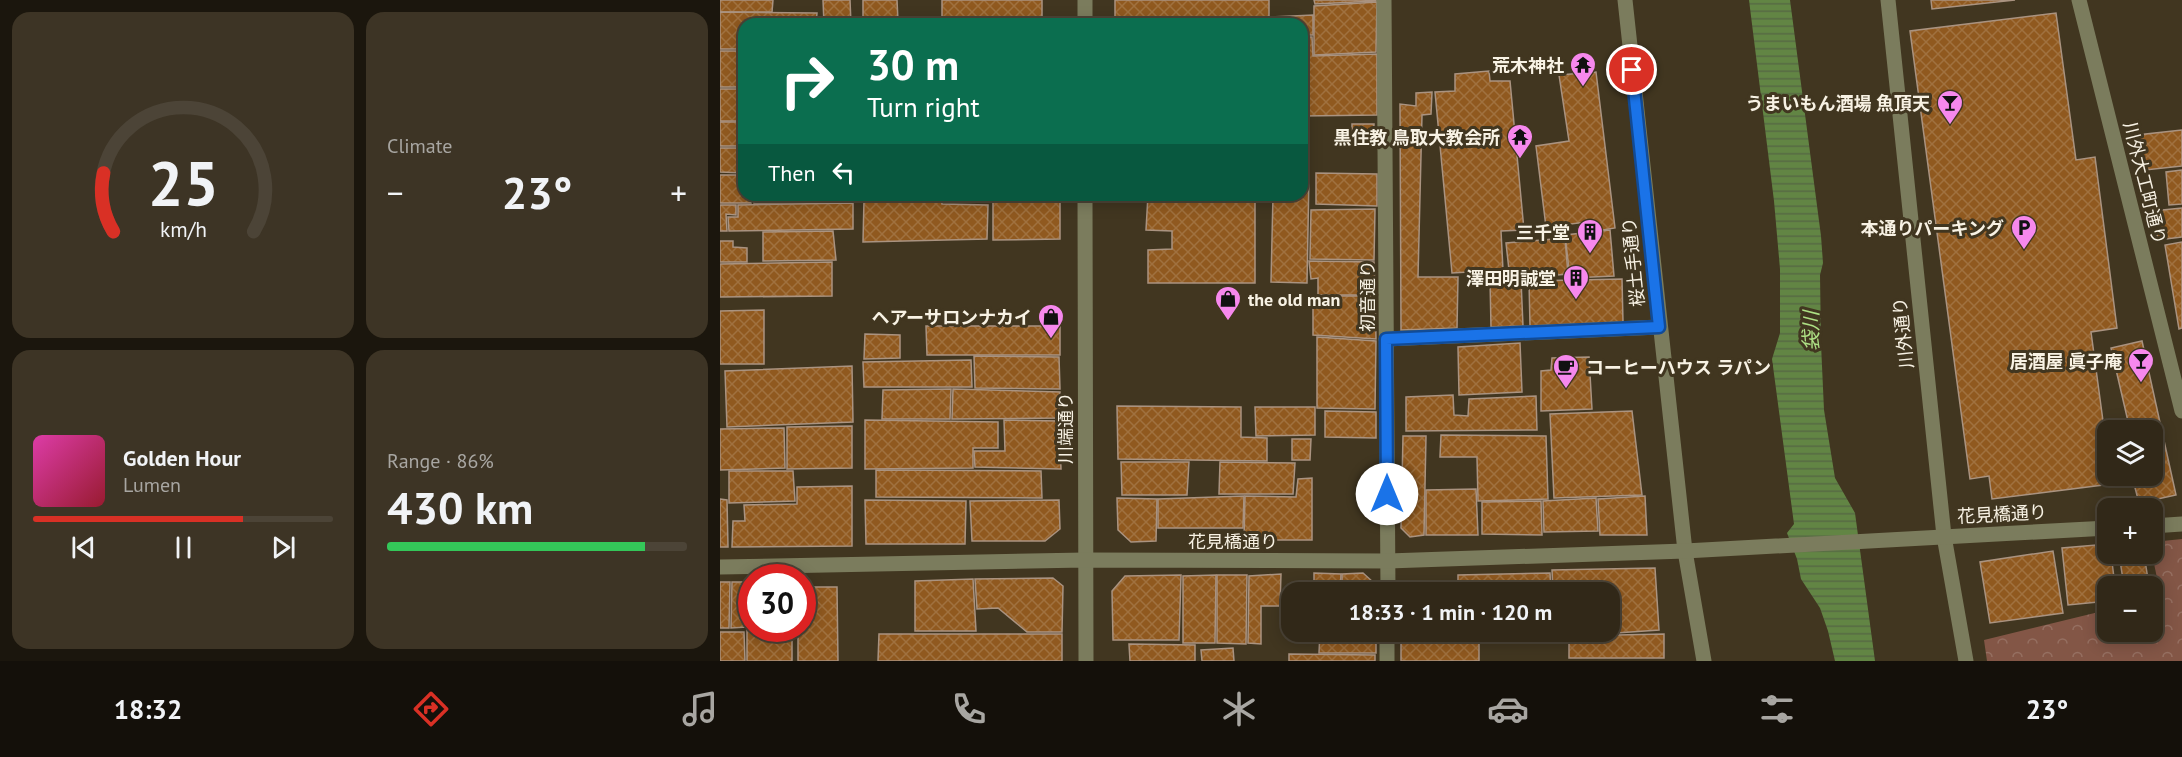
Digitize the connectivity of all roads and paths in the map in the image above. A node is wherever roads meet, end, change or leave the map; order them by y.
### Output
1 (1085, 0) edge
2 (1384, 0) edge
3 (1625, 0) edge
4 (1888, 0) edge
5 (2079, 0) edge
6 (1085, 18) edge
7 (1085, 201) edge
8 (1659, 327) junction
9 (1386, 339) junction
10 (2182, 411) edge
11 (2182, 524) edge
12 (2163, 525) edge
13 (2097, 529) edge
14 (1944, 537) junction
15 (1685, 551) junction
16 (1085, 560) junction
17 (1388, 561) junction
18 (720, 567) edge
19 (1388, 582) edge
20 (1387, 642) edge
21 (1086, 661) edge
22 (1387, 661) edge
23 (1704, 661) edge
24 (1966, 661) edge

1 - 6 street
2 - 9 street, 初音通り
3 - 8 street, 桜土手通り
4 - 14 street, 川外通り
5 - 10 street, 川外大工町通り
7 - 16 street, 川端通り
8 - 9 street
8 - 15 street, 桜土手通り
9 - 17 street, 初音通り
11 - 12 street
13 - 14 street, 花見橋通り
14 - 15 street, 花見橋通り
14 - 24 street, 川外通り
15 - 17 street, 花見橋通り
15 - 23 street, 桜土手通り
16 - 17 street, 花見橋通り
16 - 18 street, 花見橋通り
16 - 21 street, 川端通り
17 - 19 street, 初音通り
20 - 22 street

